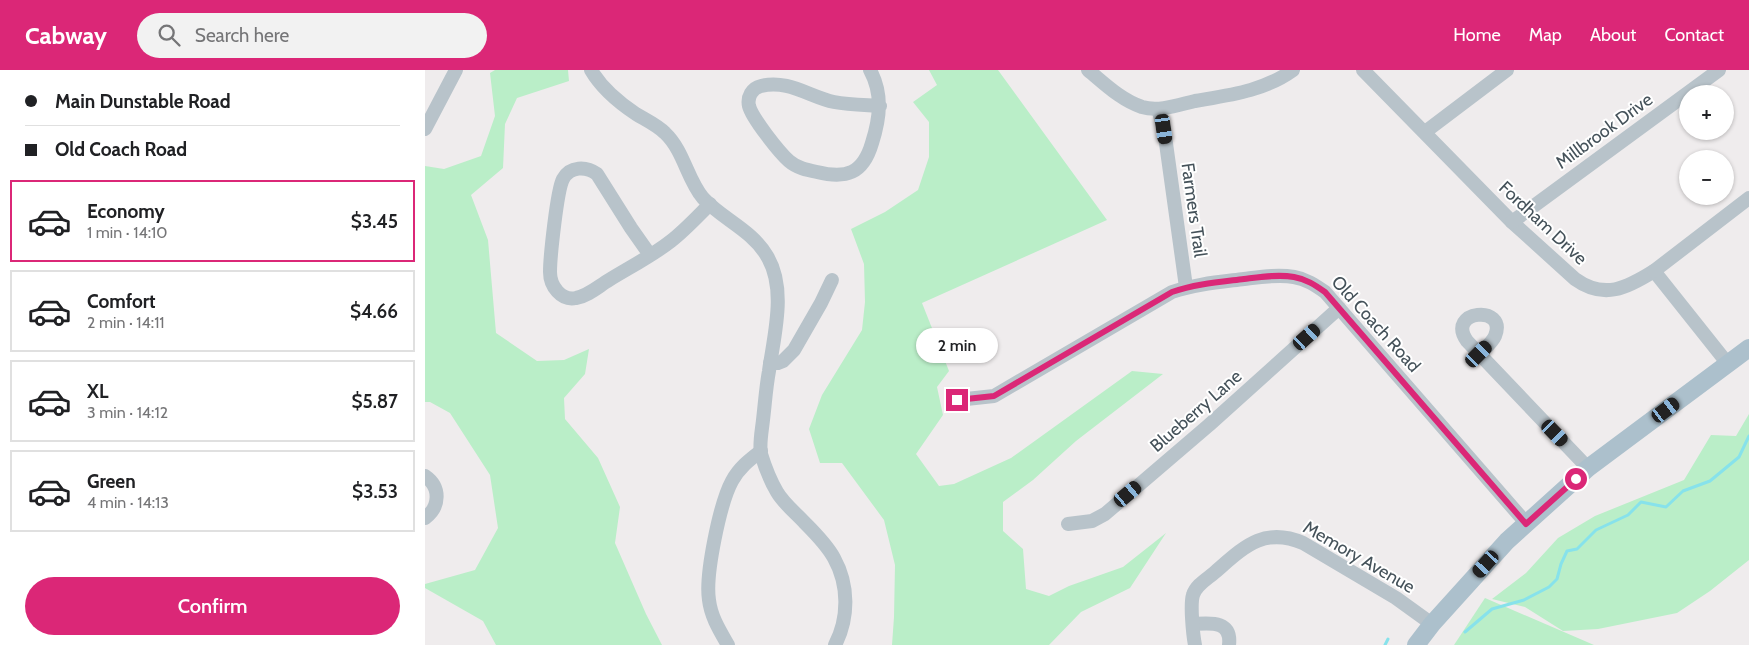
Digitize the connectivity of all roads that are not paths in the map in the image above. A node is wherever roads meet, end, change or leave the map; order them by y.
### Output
1 (456, 70) edge
2 (591, 70) edge
3 (870, 70) edge
4 (1088, 70) edge
5 (1293, 70) edge
6 (1363, 70) edge
7 (1507, 70) edge
8 (1719, 70) edge
9 (880, 106) junction
10 (1158, 109) junction
11 (425, 129) edge
12 (1425, 132) junction
13 (1749, 198) edge
14 (710, 204) junction
15 (1512, 222) junction
16 (650, 255) junction
17 (1654, 271) junction
18 (832, 280) dead end
19 (1186, 287) junction
20 (1339, 308) junction
21 (1749, 348) edge
22 (1479, 354) dead end
23 (770, 363) junction
24 (1728, 364) junction
25 (957, 400) dead end
26 (761, 451) junction
27 (1588, 468) junction
28 (425, 476) edge
29 (425, 518) edge
30 (1068, 524) dead end
31 (1526, 524) junction
32 (1193, 624) junction
33 (1432, 624) junction
34 (729, 645) edge
35 (835, 645) edge
36 (1195, 645) edge
37 (1229, 645) edge
38 (1416, 645) edge

1 - 11 street
2 - 14 street
3 - 9 street
4 - 10 street
5 - 10 street
6 - 12 street, Fordham Drive
7 - 12 street
8 - 15 street, Millbrook Drive
9 - 9 street
10 - 19 street, Farmers Trail
12 - 15 street, Fordham Drive
13 - 17 street, Fordham Drive
14 - 16 street
14 - 23 street
15 - 17 street, Fordham Drive
16 - 16 street
17 - 24 street
18 - 23 street
19 - 20 street, Old Coach Road
19 - 25 street, Old Coach Road
20 - 30 street, Blueberry Lane
20 - 31 street, Old Coach Road
21 - 24 main road
22 - 27 street
23 - 26 street
24 - 27 main road
26 - 34 street
26 - 35 street
27 - 31 main road
28 - 29 street
31 - 33 main road
32 - 33 street, Memory Avenue
32 - 36 street, Memory Avenue
32 - 37 street
33 - 38 main road

